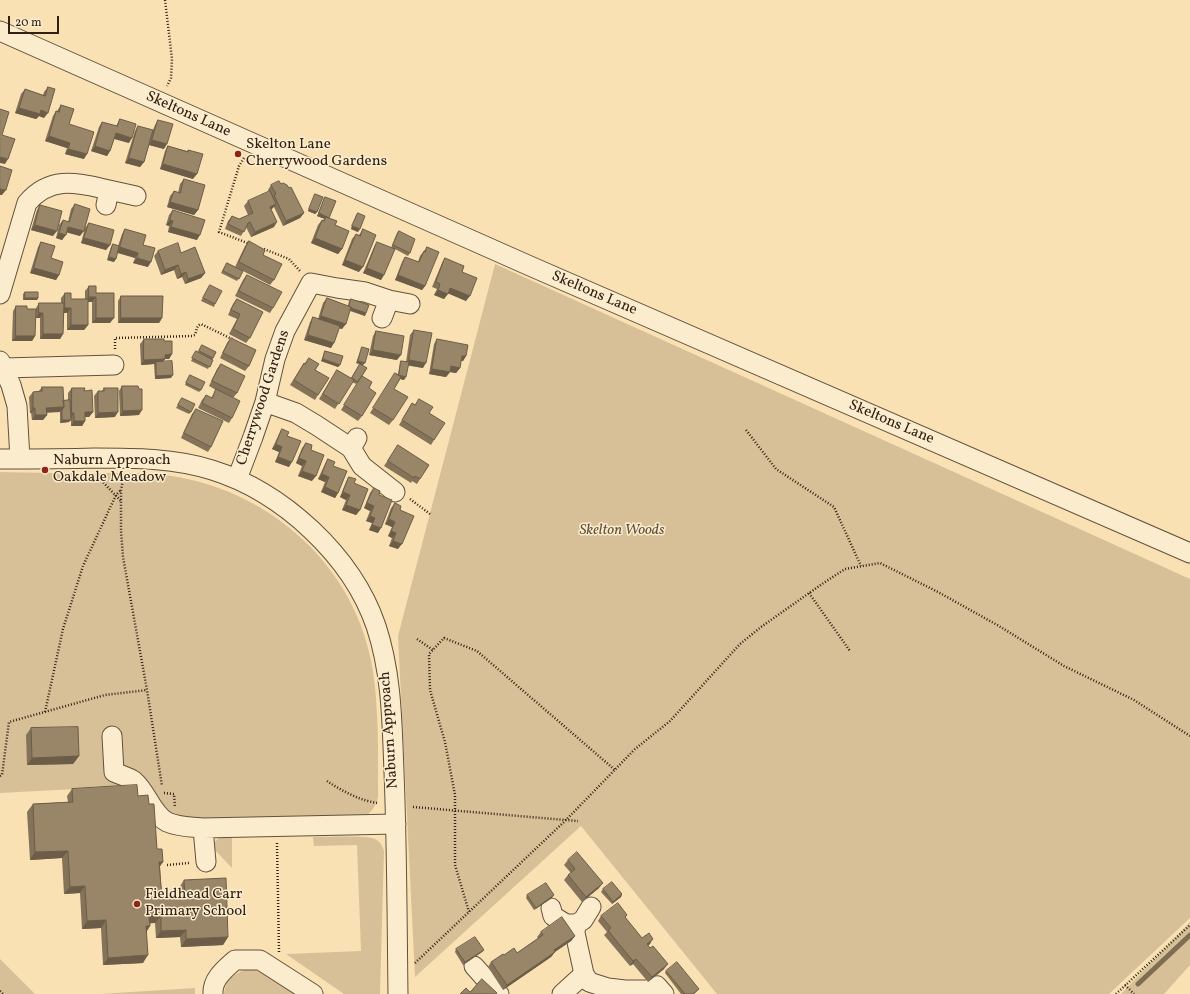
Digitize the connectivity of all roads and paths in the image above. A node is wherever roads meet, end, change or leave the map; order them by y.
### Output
1 (165, 0) edge
2 (0, 31) edge
3 (159, 102) junction
4 (243, 139) junction
5 (136, 196) dead end
6 (254, 246) edge
7 (261, 248) edge
8 (311, 283) junction
9 (0, 294) edge
10 (410, 304) dead end
11 (235, 340) edge
12 (2, 365) edge
13 (114, 365) joint
14 (265, 402) junction
15 (746, 430) dead end
16 (81, 458) junction
17 (127, 458) junction
18 (0, 459) edge
19 (20, 459) junction
20 (237, 479) junction
21 (121, 490) junction
22 (395, 492) joint
23 (116, 495) junction
24 (121, 502) junction
25 (430, 514) dead end
26 (1190, 553) edge
27 (861, 566) junction
28 (809, 593) junction
29 (417, 639) dead end
30 (433, 650) junction
31 (850, 651) dead end
32 (146, 690) junction
33 (45, 712) junction
34 (112, 736) dead end
35 (1190, 736) edge
36 (615, 770) junction
37 (0, 776) edge
38 (327, 781) dead end
39 (174, 794) dead end
40 (396, 806) junction
41 (455, 811) junction
42 (566, 820) junction
43 (578, 821) dead end
44 (396, 824) junction
45 (276, 827) junction
46 (203, 828) junction
47 (206, 862) dead end
48 (591, 907) dead end
49 (551, 908) dead end
50 (469, 912) junction
51 (576, 924) junction
52 (1190, 925) edge
53 (414, 964) dead end
54 (474, 966) dead end
55 (280, 973) junction
56 (584, 974) junction
57 (1125, 986) junction
58 (0, 991) edge
59 (3, 994) edge
60 (213, 994) edge
61 (313, 994) edge
62 (398, 994) edge
63 (499, 994) edge
64 (562, 994) edge
65 (664, 994) edge
66 (1116, 994) edge
67 (1134, 994) edge

1 - 3 path
2 - 3 street, Skeltons Lane
3 - 4 street, Skeltons Lane
4 - 6 path
4 - 26 street, Skeltons Lane
5 - 9 street
7 - 8 path
8 - 10 street
8 - 14 street, Cherrywood Gardens
11 - 13 path
12 - 13 street
12 - 19 street
14 - 20 street, Cherrywood Gardens
14 - 22 street
15 - 27 path
16 - 17 street, Naburn Approach
16 - 19 street, Naburn Approach
16 - 23 path
17 - 20 street, Naburn Approach
17 - 21 path
18 - 19 street, Naburn Approach
20 - 40 street, Naburn Approach
21 - 23 path
21 - 24 path
22 - 25 path
23 - 24 path
23 - 33 path
24 - 32 path
27 - 28 path
27 - 35 path
28 - 31 path
28 - 36 path
29 - 30 path
30 - 36 path
30 - 41 path
32 - 33 path
32 - 39 path
33 - 37 path
34 - 46 street
36 - 42 path
38 - 40 path
40 - 41 path
40 - 44 street, Naburn Approach
41 - 42 path
41 - 50 path
42 - 43 path
42 - 50 path
44 - 45 street
44 - 62 street, Naburn Approach
45 - 46 street
45 - 55 path
46 - 47 street
48 - 51 street
49 - 51 street
50 - 53 path
51 - 56 street
52 - 57 path
54 - 63 street
55 - 60 street
55 - 61 street
56 - 64 street
56 - 65 street
57 - 66 path
57 - 67 path
58 - 59 path

